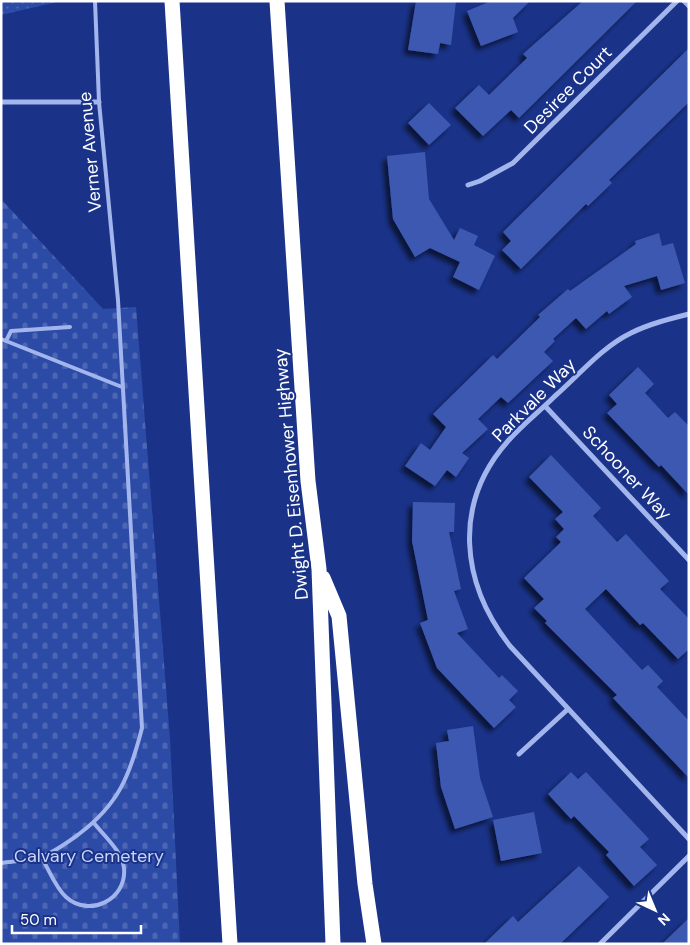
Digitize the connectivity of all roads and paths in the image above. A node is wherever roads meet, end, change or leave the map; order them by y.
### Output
1 (95, 1) edge
2 (172, 1) edge
3 (277, 1) edge
4 (677, 1) edge
5 (684, 1) edge
6 (689, 6) edge
7 (1, 102) edge
8 (99, 102) junction
9 (468, 185) dead end
10 (689, 314) edge
11 (70, 327) dead end
12 (4, 340) edge
13 (122, 387) junction
14 (545, 406) junction
15 (689, 560) edge
16 (319, 569) junction
17 (568, 709) junction
18 (519, 754) dead end
19 (94, 823) junction
20 (689, 839) edge
21 (689, 856) edge
22 (42, 857) junction
23 (1, 863) edge
24 (230, 944) edge
25 (333, 944) edge
26 (374, 944) edge
27 (600, 944) edge

1 - 8 lane, Verner Avenue
2 - 24 highway
3 - 16 highway, Dwight D. Eisenhower Highway
4 - 9 street, Desiree Court
5 - 6 street
7 - 8 street
8 - 13 lane, Verner Avenue
10 - 14 street, Parkvale Way
11 - 12 lane
12 - 13 lane
13 - 19 lane, Verner Avenue
14 - 15 street, Schooner Way
14 - 17 street, Parkvale Way
16 - 25 highway, Dwight D. Eisenhower Highway
16 - 26 highway
17 - 18 street
17 - 20 street, Parkvale Way
19 - 22 lane
19 - 22 lane
21 - 27 street
22 - 23 lane

